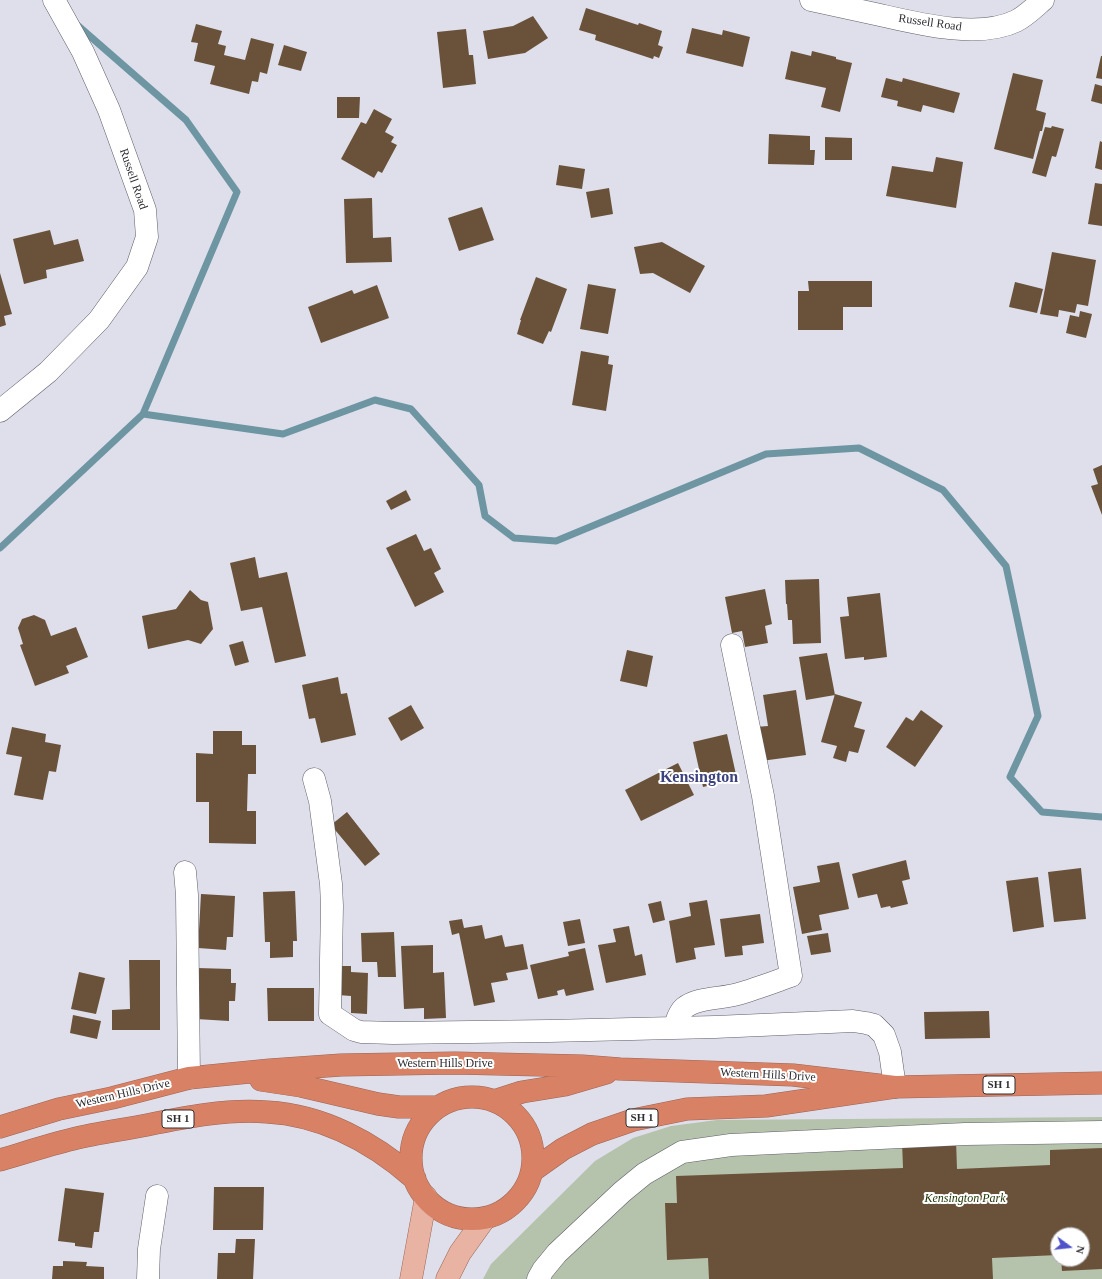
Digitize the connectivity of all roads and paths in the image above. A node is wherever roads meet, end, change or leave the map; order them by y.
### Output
1 (54, 0) edge
2 (811, 0) edge
3 (1043, 0) edge
4 (0, 411) edge
5 (732, 645) dead end
6 (314, 779) dead end
7 (185, 872) dead end
8 (674, 1028) junction
9 (620, 1069) junction
10 (228, 1075) junction
11 (189, 1078) junction
12 (1102, 1083) edge
13 (895, 1087) junction
14 (494, 1101) junction
15 (438, 1108) junction
16 (0, 1127) edge
17 (1102, 1132) edge
18 (0, 1160) edge
19 (532, 1171) junction
20 (420, 1188) junction
21 (157, 1196) dead end
22 (485, 1218) junction
23 (148, 1279) edge
24 (411, 1279) edge
25 (447, 1279) edge
26 (538, 1279) edge

1 - 4 street, Russell Road
2 - 3 street, Russell Road
5 - 8 street
6 - 8 street
7 - 11 street
8 - 13 street
9 - 10 highway, Western Hills Drive / SH 1
9 - 13 highway, Western Hills Drive / SH 1
9 - 14 highway, SH 1
10 - 11 highway, Western Hills Drive / SH 1
10 - 15 highway, SH 1
11 - 16 highway, Western Hills Drive / SH 1
12 - 13 highway, Western Hills Drive / SH 1
13 - 19 highway, Western Hills Drive / SH 1
14 - 15 highway, SH 1
14 - 19 highway
15 - 20 highway
17 - 26 street
18 - 20 highway, SH 1
19 - 22 highway, SH 1
20 - 22 highway, SH 1
20 - 24 main road
21 - 23 street
22 - 25 main road

